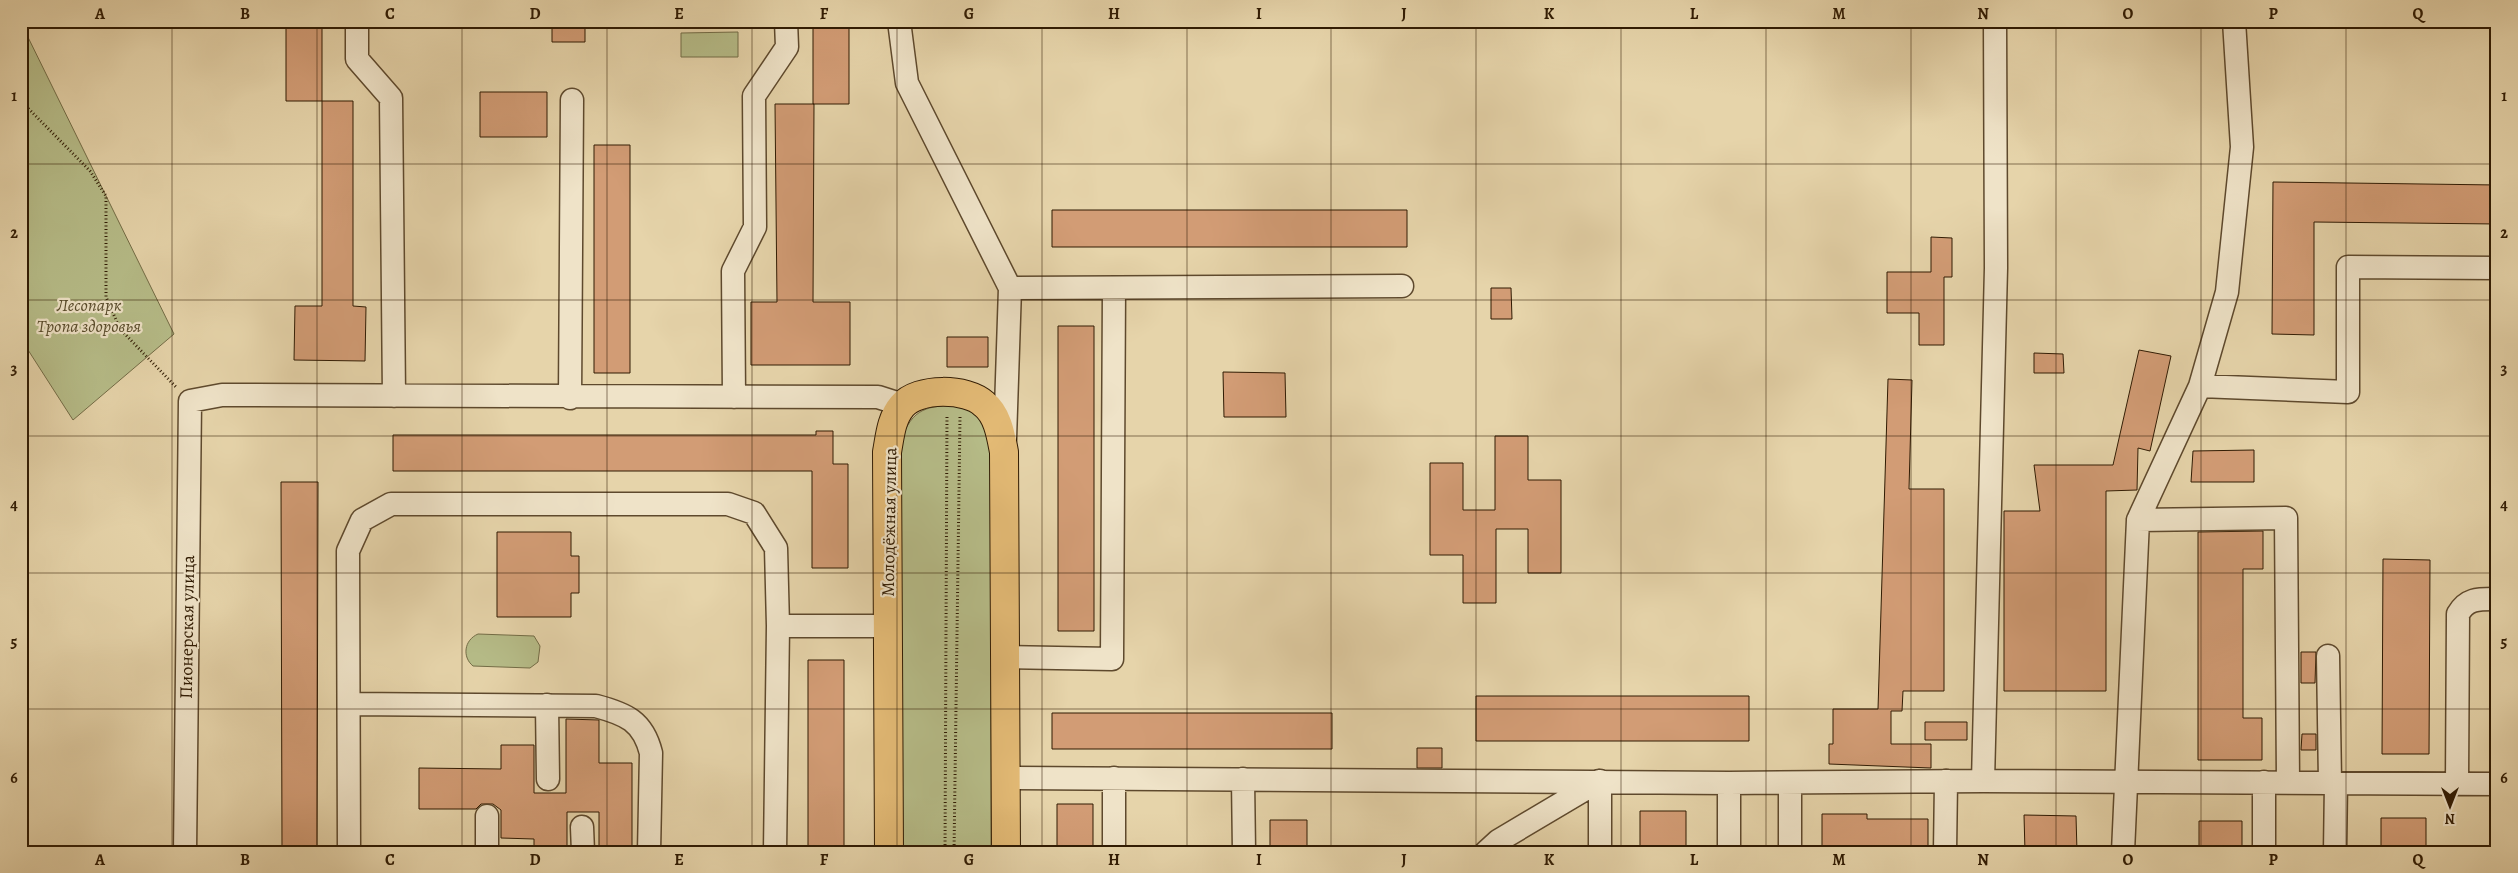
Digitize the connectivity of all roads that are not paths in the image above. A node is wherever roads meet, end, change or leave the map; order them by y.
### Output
1 (357, 21) edge
2 (786, 21) edge
3 (900, 21) edge
4 (1995, 21) edge
5 (2234, 21) edge
6 (572, 100) dead end
7 (2497, 268) edge
8 (1402, 286) dead end
9 (1010, 288) junction
10 (1114, 288) junction
11 (2200, 386) junction
12 (394, 396) junction
13 (734, 397) junction
14 (570, 398) junction
15 (903, 405) junction
16 (1004, 452) junction
17 (2138, 520) junction
18 (2497, 599) edge
19 (778, 626) junction
20 (888, 626) junction
21 (2328, 656) dead end
22 (1005, 657) junction
23 (349, 704) junction
24 (547, 705) junction
25 (1005, 778) junction
26 (1114, 778) junction
27 (548, 779) dead end
28 (1243, 779) junction
29 (1600, 781) junction
30 (1946, 781) junction
31 (1983, 781) junction
32 (2124, 781) junction
33 (2264, 782) junction
34 (2288, 782) junction
35 (2333, 782) junction
36 (1729, 783) junction
37 (1790, 783) junction
38 (2457, 784) junction
39 (2497, 784) edge
40 (487, 816) dead end
41 (582, 827) dead end
42 (1496, 848) edge
43 (185, 852) edge
44 (349, 852) edge
45 (487, 852) edge
46 (583, 852) edge
47 (649, 852) edge
48 (775, 852) edge
49 (889, 852) edge
50 (1006, 852) edge
51 (1114, 852) edge
52 (1244, 852) edge
53 (1600, 852) edge
54 (1729, 852) edge
55 (1790, 852) edge
56 (1945, 852) edge
57 (2123, 852) edge
58 (2264, 852) edge
59 (2335, 852) edge

1 - 12 street
2 - 13 street
3 - 9 street
4 - 31 street
5 - 11 street
6 - 14 street
7 - 11 street
8 - 10 street
9 - 10 street
9 - 16 street
10 - 22 street
11 - 17 street
12 - 14 street
12 - 43 street, Пионерская улица
13 - 14 street
13 - 15 street
15 - 16 main road
15 - 20 main road, Молодёжная улица
16 - 22 main road
17 - 32 street
17 - 34 street
18 - 38 street
19 - 20 street
19 - 23 street
19 - 48 street
20 - 49 main road, Молодёжная улица
21 - 35 street
22 - 25 main road
23 - 24 street
23 - 44 street
24 - 27 street
24 - 47 street
25 - 26 street
25 - 50 main road
26 - 28 street
26 - 51 street
28 - 29 street
28 - 52 street
29 - 36 street
29 - 42 street
29 - 53 street
30 - 31 street
30 - 37 street
30 - 56 street
31 - 32 street
32 - 33 street
32 - 57 street
33 - 34 street
33 - 58 street
34 - 35 street
35 - 38 street
35 - 59 street
36 - 37 street
36 - 54 street
37 - 55 street
38 - 39 street
40 - 45 street
41 - 46 street

